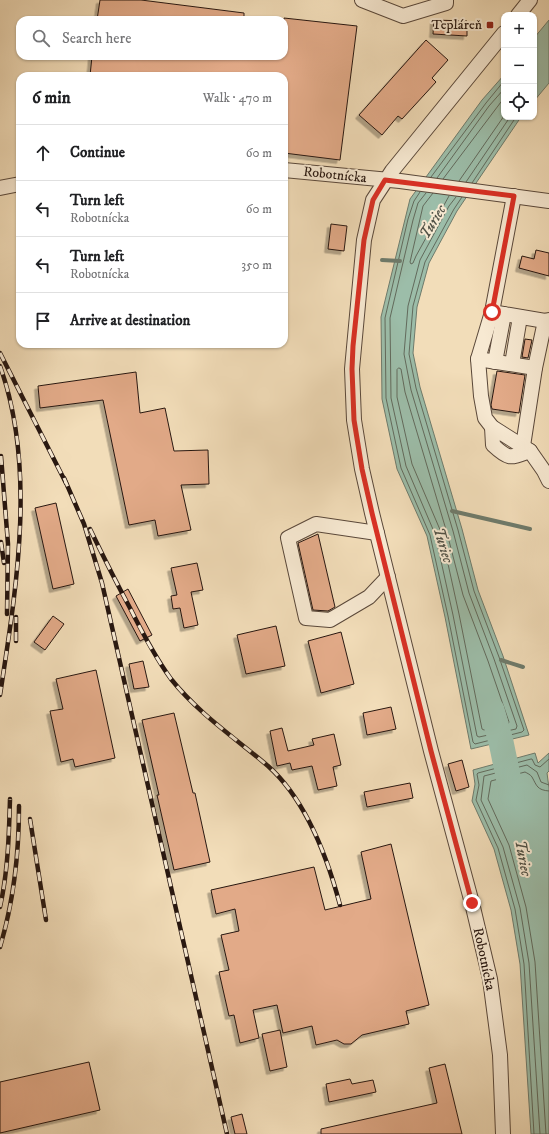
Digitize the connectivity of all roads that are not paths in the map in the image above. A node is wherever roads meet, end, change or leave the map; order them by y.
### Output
1 (362, 0) edge
2 (446, 0) edge
3 (530, 0) edge
4 (520, 12) edge
5 (501, 37) edge
6 (288, 170) edge
7 (385, 180) junction
8 (16, 185) edge
9 (0, 188) edge
10 (514, 196) junction
11 (549, 201) edge
12 (523, 317) edge
13 (478, 359) junction
14 (515, 365) junction
15 (527, 448) junction
16 (549, 481) edge
17 (376, 533) junction
18 (388, 577) junction
19 (503, 1134) edge

1 - 2 street
3 - 4 street
5 - 7 street
6 - 7 street, Robotnícka
7 - 10 street, Robotnícka
7 - 17 street, Robotnícka
8 - 9 street
10 - 11 street, Robotnícka
10 - 12 street
12 - 13 street
12 - 14 street
12 - 14 street
13 - 14 street
13 - 15 street
14 - 15 street
15 - 16 street
17 - 18 street, Robotnícka
17 - 18 street
18 - 19 street, Robotnícka

